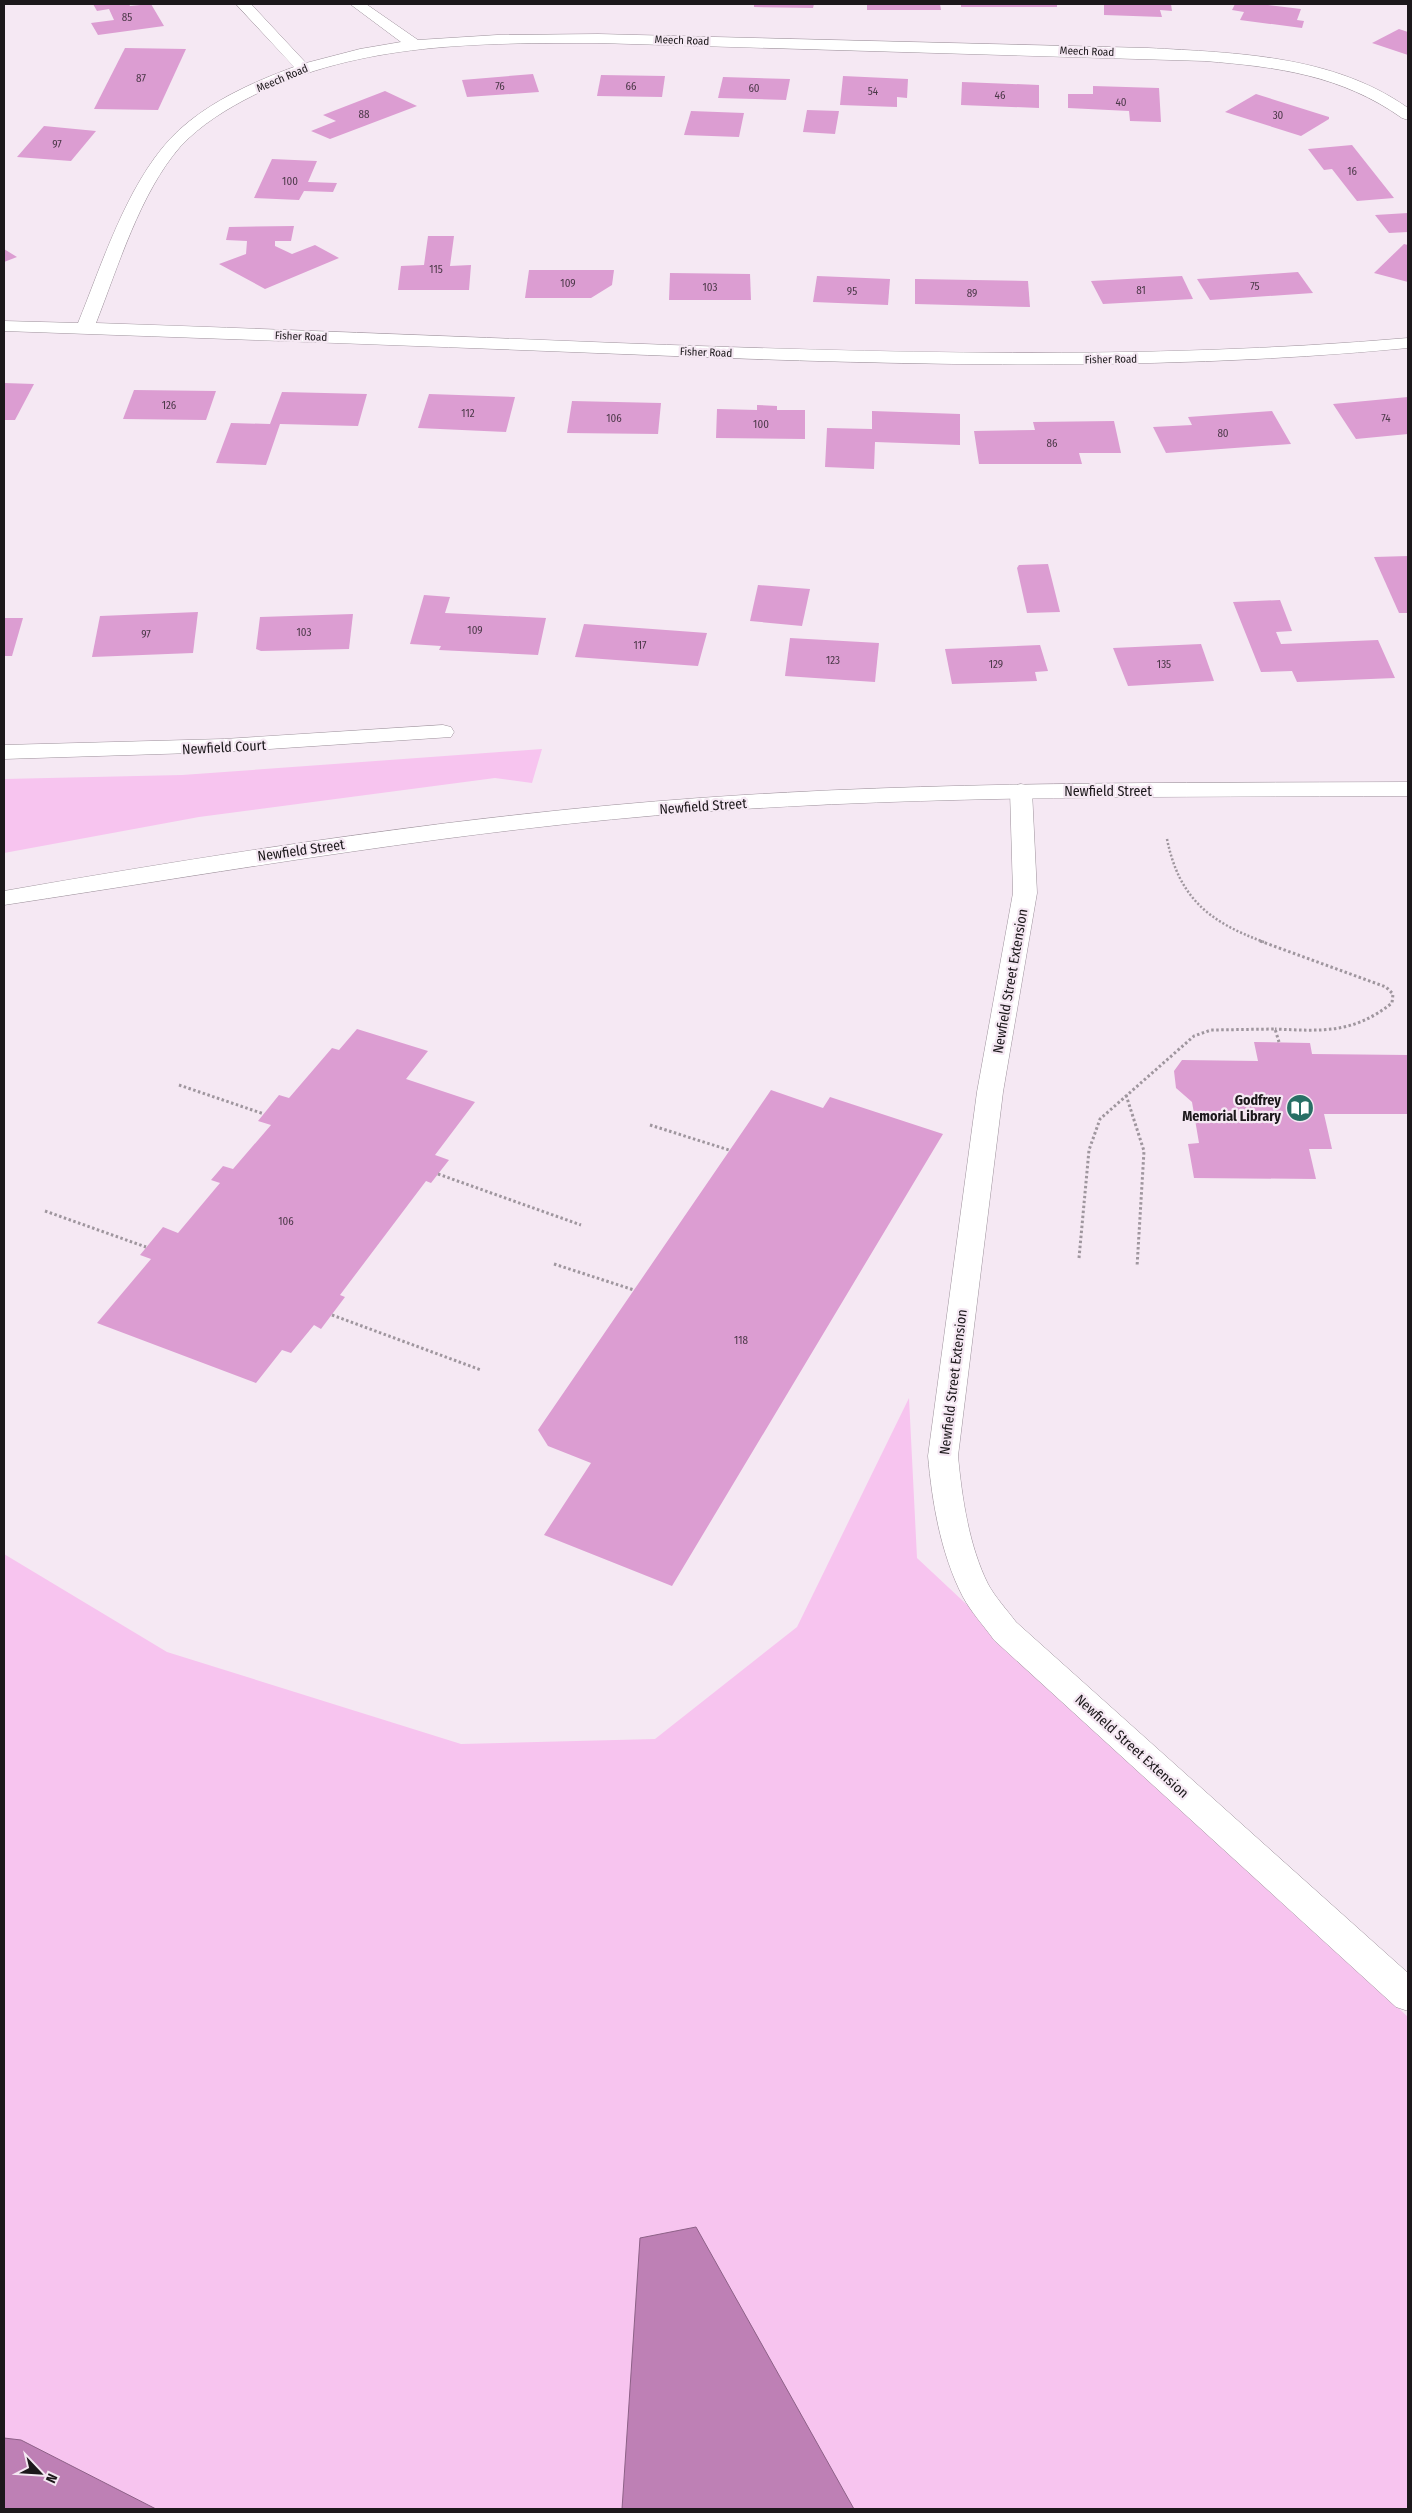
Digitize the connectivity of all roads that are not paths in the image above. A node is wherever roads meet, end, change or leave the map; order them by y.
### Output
1 (243, 4) edge
2 (357, 4) edge
3 (412, 43) junction
4 (302, 67) junction
5 (1408, 115) edge
6 (4, 326) edge
7 (85, 328) junction
8 (1408, 343) edge
9 (443, 732) dead end
10 (4, 752) edge
11 (1408, 789) edge
12 (1021, 792) junction
13 (4, 898) edge
14 (1408, 1994) edge

1 - 4 street
2 - 3 street
3 - 4 street, Meech Road
3 - 5 street, Meech Road
4 - 7 street, Meech Road
6 - 7 street, Fisher Road
7 - 8 street, Fisher Road
9 - 10 street, Newfield Court
11 - 12 street, Newfield Street
12 - 13 street, Newfield Street
12 - 14 street, Newfield Street Extension

